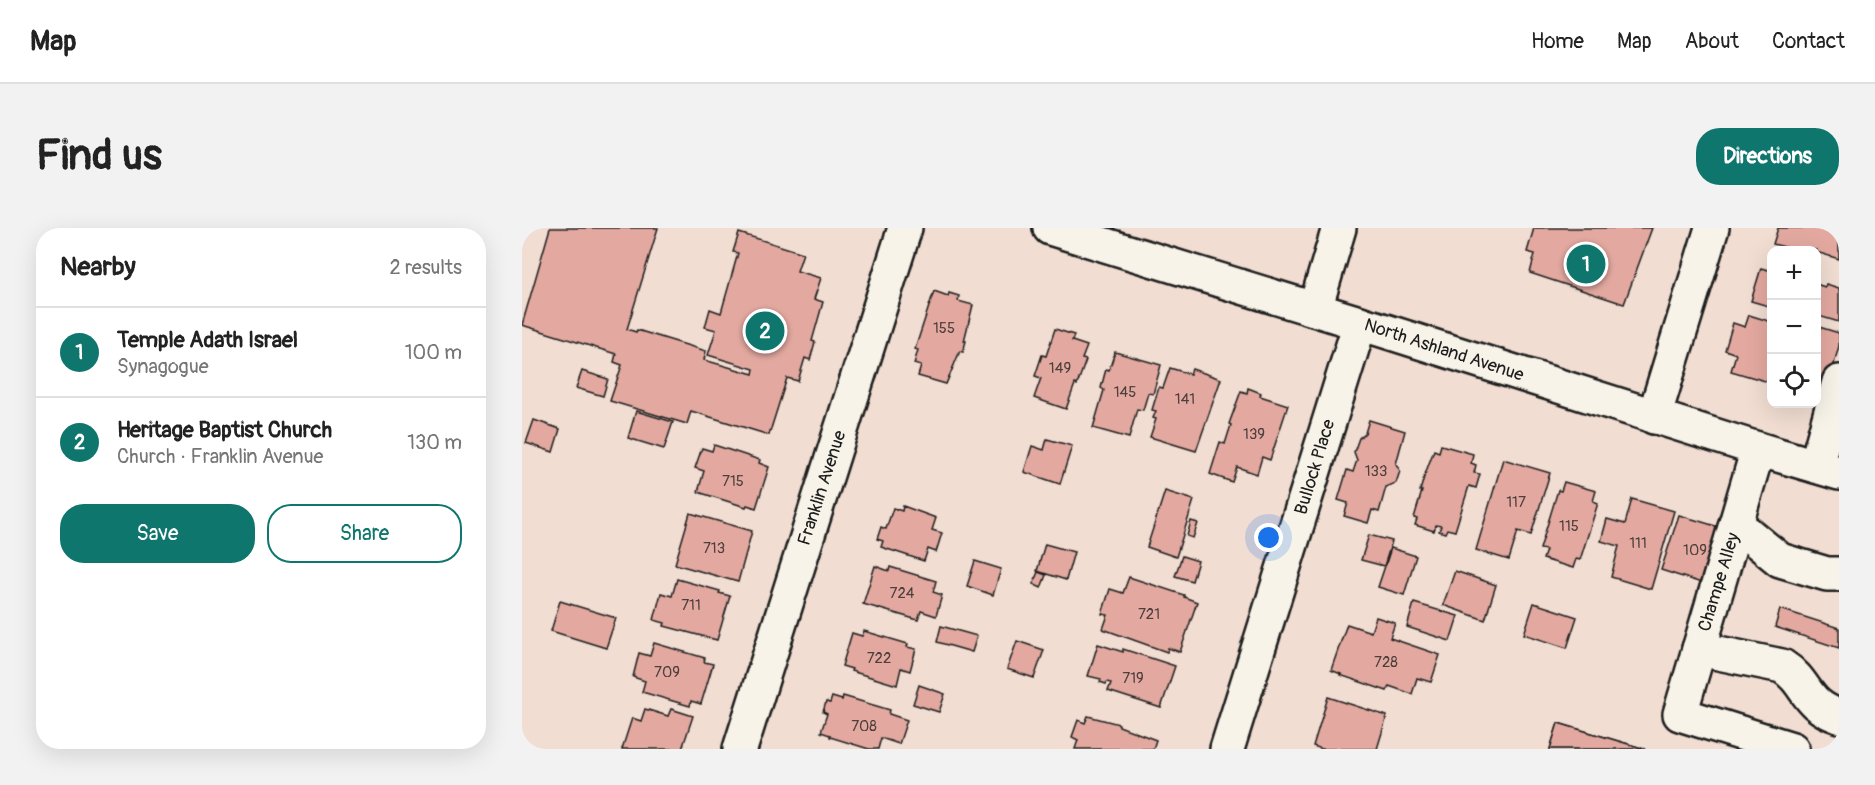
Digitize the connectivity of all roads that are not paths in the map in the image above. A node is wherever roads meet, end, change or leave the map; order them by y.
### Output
1 (905, 228) edge
2 (1050, 228) edge
3 (1339, 228) edge
4 (1712, 228) edge
5 (1315, 309) junction
6 (1360, 323) junction
7 (1839, 382) edge
8 (1654, 417) junction
9 (1758, 449) junction
10 (1827, 469) edge
11 (1736, 524) junction
12 (1839, 574) edge
13 (1699, 649) junction
14 (1839, 716) edge
15 (740, 749) edge
16 (1227, 749) edge
17 (1792, 749) edge

1 - 15 street, Franklin Avenue
2 - 5 street, North Ashland Avenue
3 - 5 street
4 - 8 street
5 - 6 street, North Ashland Avenue
6 - 8 street, North Ashland Avenue
6 - 16 street, Bullock Place
7 - 10 street
8 - 9 street, North Ashland Avenue
9 - 10 street, North Ashland Avenue
9 - 11 street, Champe Alley
11 - 12 street
11 - 13 street, Champe Alley
13 - 14 street
13 - 17 street, Champe Alley

